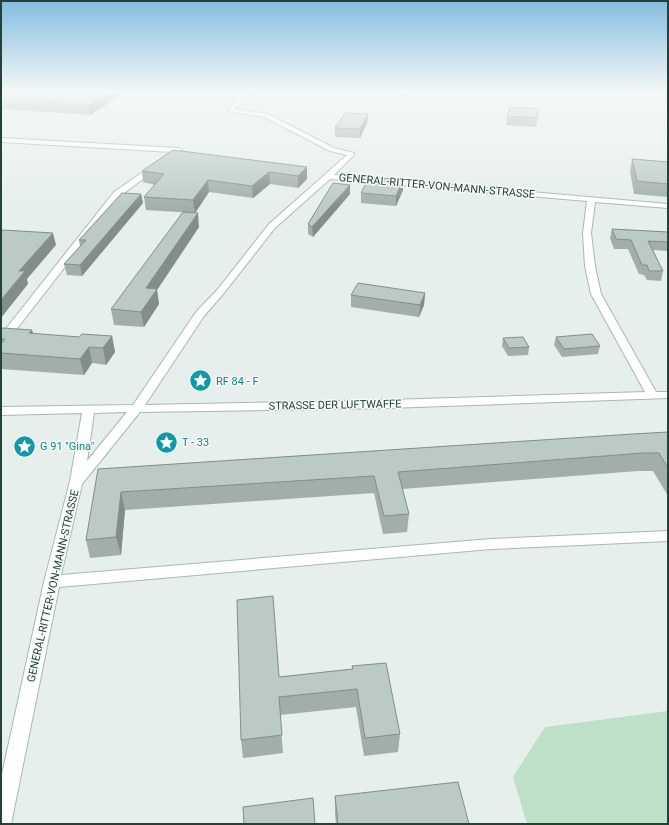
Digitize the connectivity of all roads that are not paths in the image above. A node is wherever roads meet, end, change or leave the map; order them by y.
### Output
1 (297, 132) edge
2 (1, 140) edge
3 (328, 177) junction
4 (591, 200) junction
5 (668, 206) edge
6 (1, 342) edge
7 (652, 395) junction
8 (668, 395) edge
9 (136, 408) junction
10 (89, 409) junction
11 (1, 411) edge
12 (76, 483) junction
13 (668, 536) edge
14 (52, 582) junction
15 (2, 824) edge

1 - 3 street
2 - 6 street
3 - 4 street, GENERAL-RITTER-VON-MANN-STRASSE
3 - 9 street, GENERAL-RITTER-VON-MANN-STRASSE
4 - 5 street, GENERAL-RITTER-VON-MANN-STRASSE
4 - 7 street
7 - 8 street, STRASSE DER LUFTWAFFE
7 - 9 street, STRASSE DER LUFTWAFFE
9 - 10 street, STRASSE DER LUFTWAFFE
9 - 12 street, GENERAL-RITTER-VON-MANN-STRASSE
10 - 11 street, STRASSE DER LUFTWAFFE
10 - 12 street
12 - 14 street, GENERAL-RITTER-VON-MANN-STRASSE
13 - 14 street
14 - 15 street, GENERAL-RITTER-VON-MANN-STRASSE

